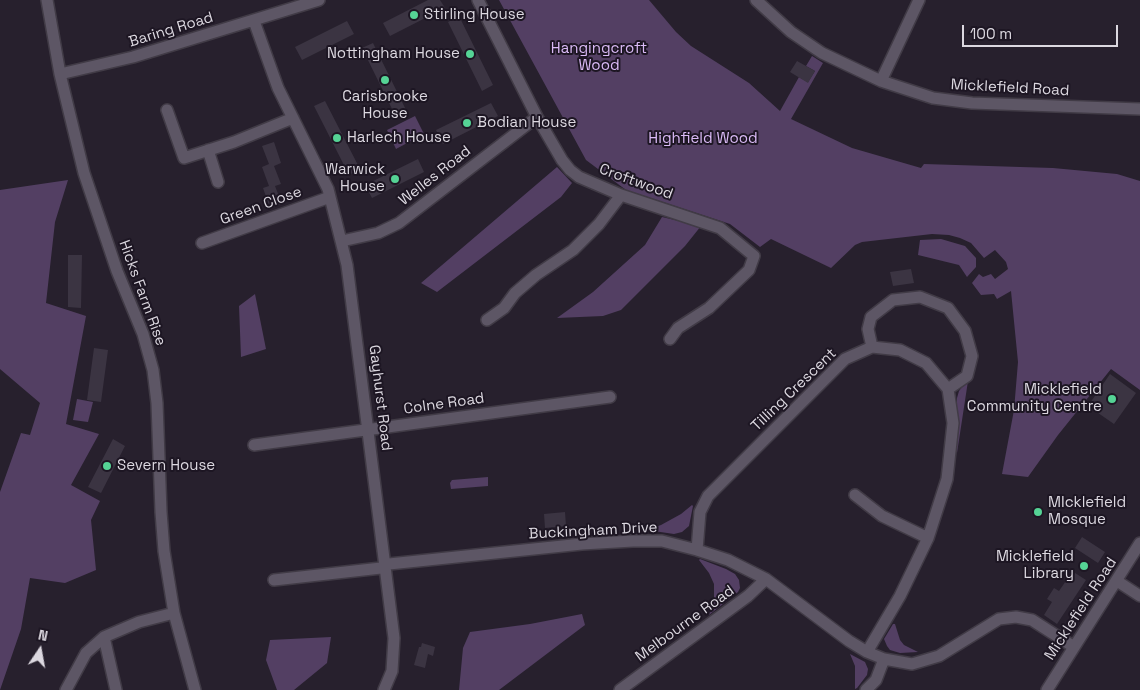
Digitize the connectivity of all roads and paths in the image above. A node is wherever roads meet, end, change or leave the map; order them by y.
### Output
1 (47, 0) edge
2 (319, 0) edge
3 (478, 0) edge
4 (756, 0) edge
5 (919, 0) edge
6 (254, 20) junction
7 (60, 74) junction
8 (881, 81) junction
9 (1140, 109) edge
10 (167, 110) dead end
11 (537, 116) junction
12 (293, 118) junction
13 (208, 150) junction
14 (218, 182) dead end
15 (621, 195) junction
16 (330, 197) junction
17 (342, 241) junction
18 (202, 243) dead end
19 (487, 320) dead end
20 (670, 340) dead end
21 (872, 347) junction
22 (948, 388) junction
23 (610, 397) dead end
24 (368, 430) junction
25 (254, 445) dead end
26 (855, 495) dead end
27 (928, 538) junction
28 (1140, 543) edge
29 (697, 550) junction
30 (385, 566) junction
31 (766, 579) junction
32 (274, 580) dead end
33 (1117, 581) junction
34 (1140, 596) edge
35 (174, 614) junction
36 (104, 638) junction
37 (1074, 647) junction
38 (868, 652) junction
39 (884, 659) junction
40 (66, 690) edge
41 (116, 690) edge
42 (195, 690) edge
43 (384, 690) edge
44 (620, 690) edge
45 (866, 690) edge
46 (1047, 690) edge

1 - 7 street, Hicks Farm Rise
2 - 6 street, Baring Road
3 - 11 street, Croftwood
4 - 8 street, Micklefield Road
5 - 8 street
6 - 7 street, Baring Road
6 - 12 street, Gayhurst Road
7 - 35 street, Hicks Farm Rise
8 - 9 street, Micklefield Road
10 - 13 street
11 - 15 street, Croftwood
11 - 17 street, Welles Road
12 - 13 street
12 - 16 street, Gayhurst Road
13 - 14 street
15 - 19 street
15 - 20 street, Croftwood
16 - 17 street, Gayhurst Road
16 - 18 street, Green Close
17 - 24 street, Gayhurst Road
21 - 22 street
21 - 22 street
21 - 29 street, Tilling Crescent
22 - 27 street
23 - 24 street, Colne Road
24 - 25 street, Colne Road
24 - 30 street, Gayhurst Road
26 - 27 street
27 - 38 street
28 - 33 street, Micklefield Road
29 - 30 street, Buckingham Drive
29 - 31 street, Buckingham Drive
30 - 32 street, Buckingham Drive
30 - 43 street, Gayhurst Road
31 - 38 street, Buckingham Drive
31 - 44 street, Melbourne Road
33 - 34 street
33 - 37 street, Micklefield Road
35 - 36 street
35 - 42 street, Hicks Farm Rise
36 - 40 street
36 - 41 street
37 - 39 street, Buckingham Drive
37 - 46 street, Micklefield Road
38 - 39 street, Buckingham Drive
39 - 45 street

